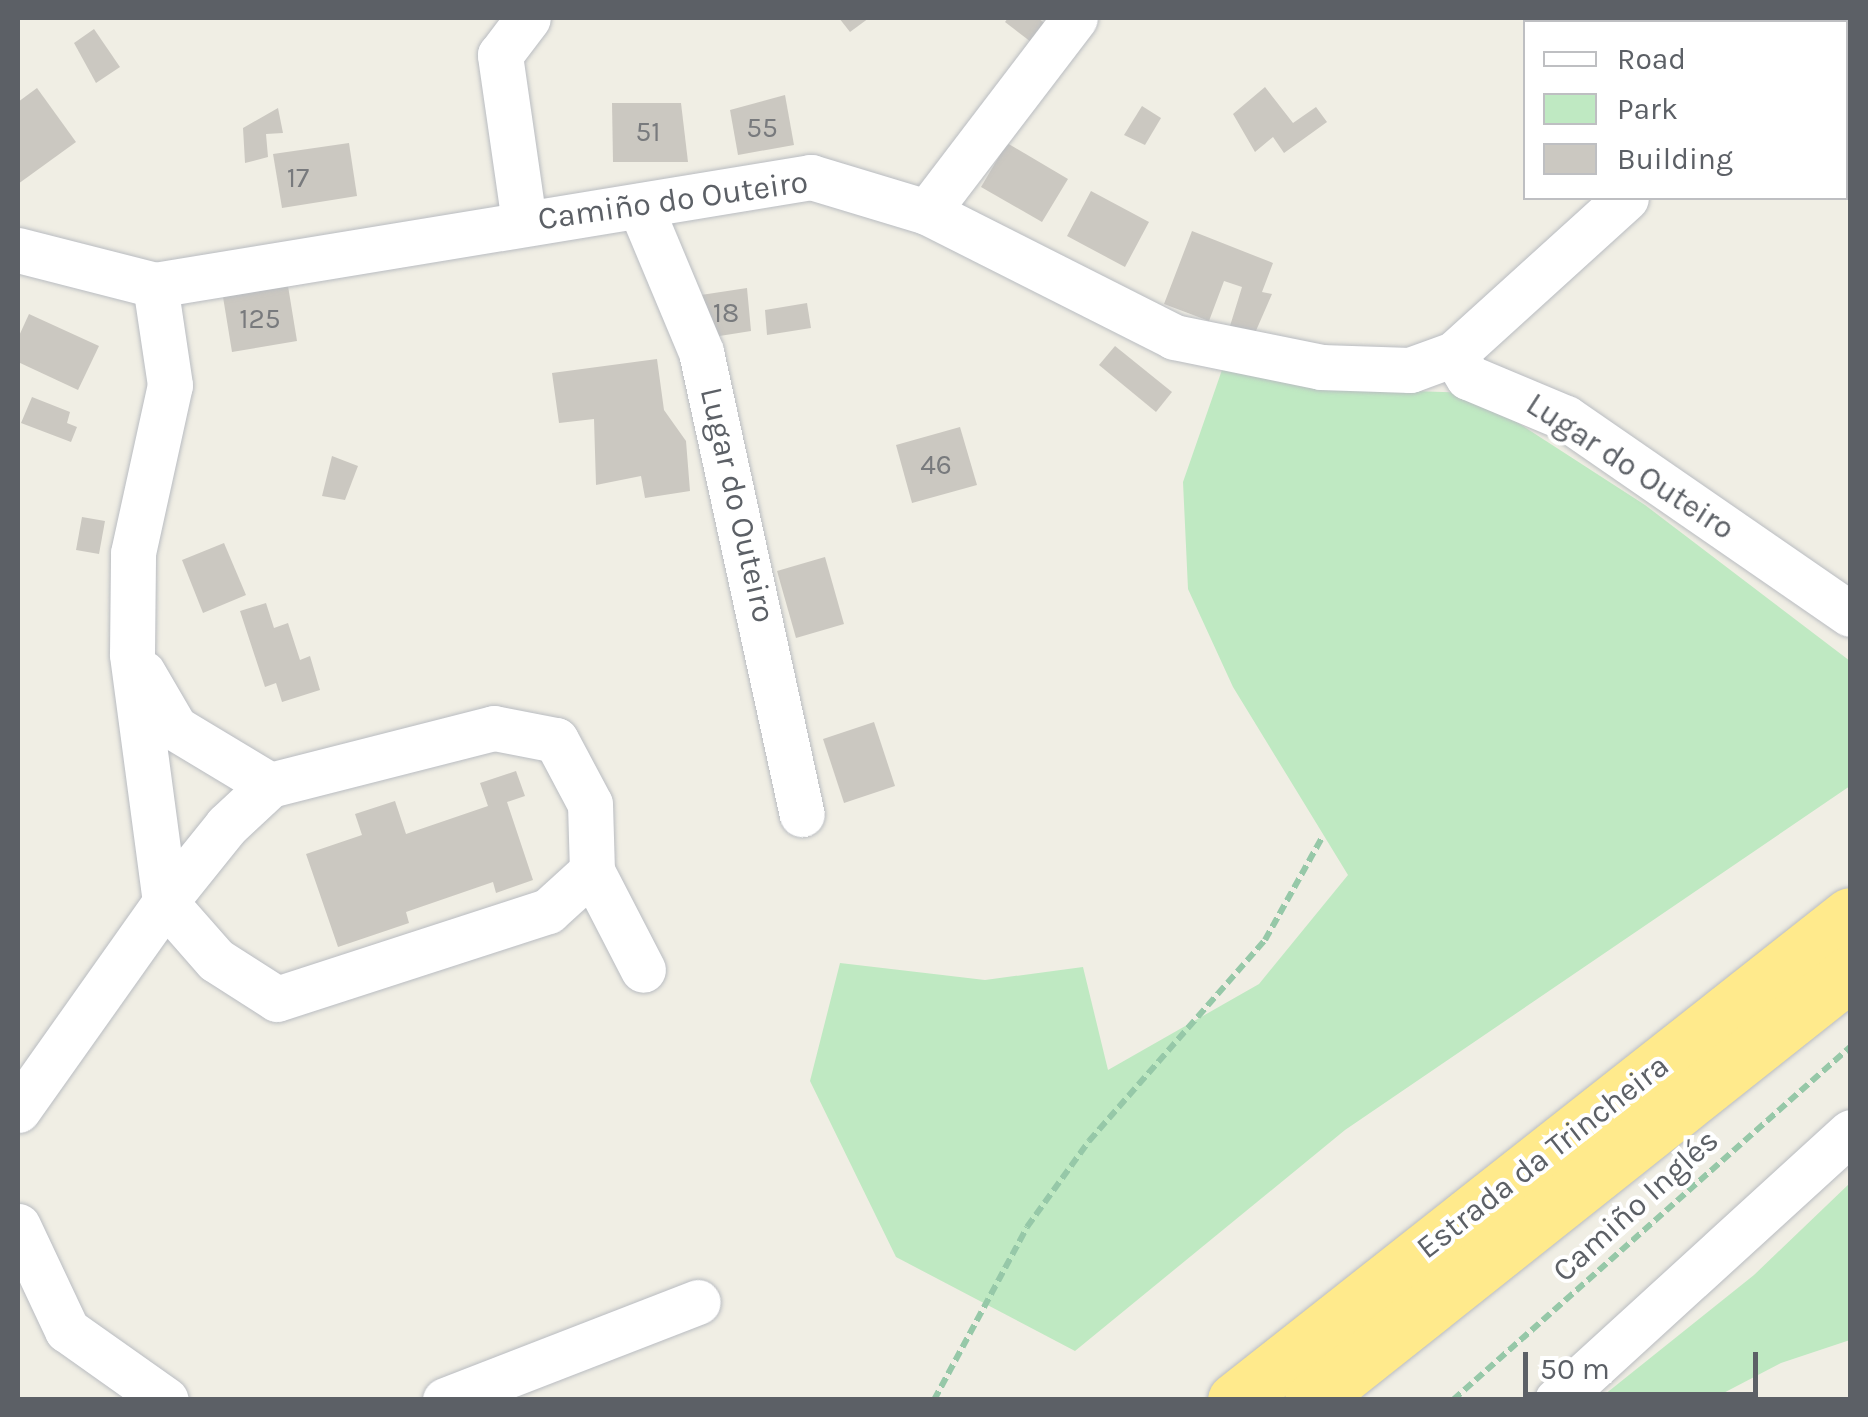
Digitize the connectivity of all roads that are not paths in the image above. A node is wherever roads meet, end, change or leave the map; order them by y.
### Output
1 (528, 18) edge
2 (1075, 18) edge
3 (1624, 200) edge
4 (640, 206) junction
5 (928, 212) junction
6 (524, 222) junction
7 (18, 250) edge
8 (155, 286) junction
9 (1454, 354) junction
10 (1850, 614) edge
11 (132, 654) junction
12 (270, 785) junction
13 (802, 814) dead end
14 (592, 870) junction
15 (165, 902) junction
16 (1850, 915) edge
17 (643, 970) dead end
18 (1850, 974) edge
19 (18, 1110) edge
20 (1850, 1132) edge
21 (18, 1226) edge
22 (698, 1302) dead end
23 (166, 1400) edge
24 (445, 1400) edge
25 (1236, 1400) edge
26 (1312, 1400) edge
27 (1557, 1400) edge

1 - 6 street
2 - 5 street
3 - 9 street
4 - 5 street, Camiño do Outeiro
4 - 6 street, Camiño do Outeiro
4 - 13 street, Lugar do Outeiro
5 - 9 street, Camiño do Outeiro
6 - 8 street, Camiño do Outeiro
7 - 8 street
8 - 11 street
9 - 10 street, Lugar do Outeiro
11 - 12 street
11 - 15 street
12 - 14 street
12 - 15 street
14 - 15 street
14 - 17 street
15 - 19 street
16 - 25 highway, Estrada da Trincheira
18 - 26 highway, Estrada da Trincheira
20 - 27 street
21 - 23 street
22 - 24 street

